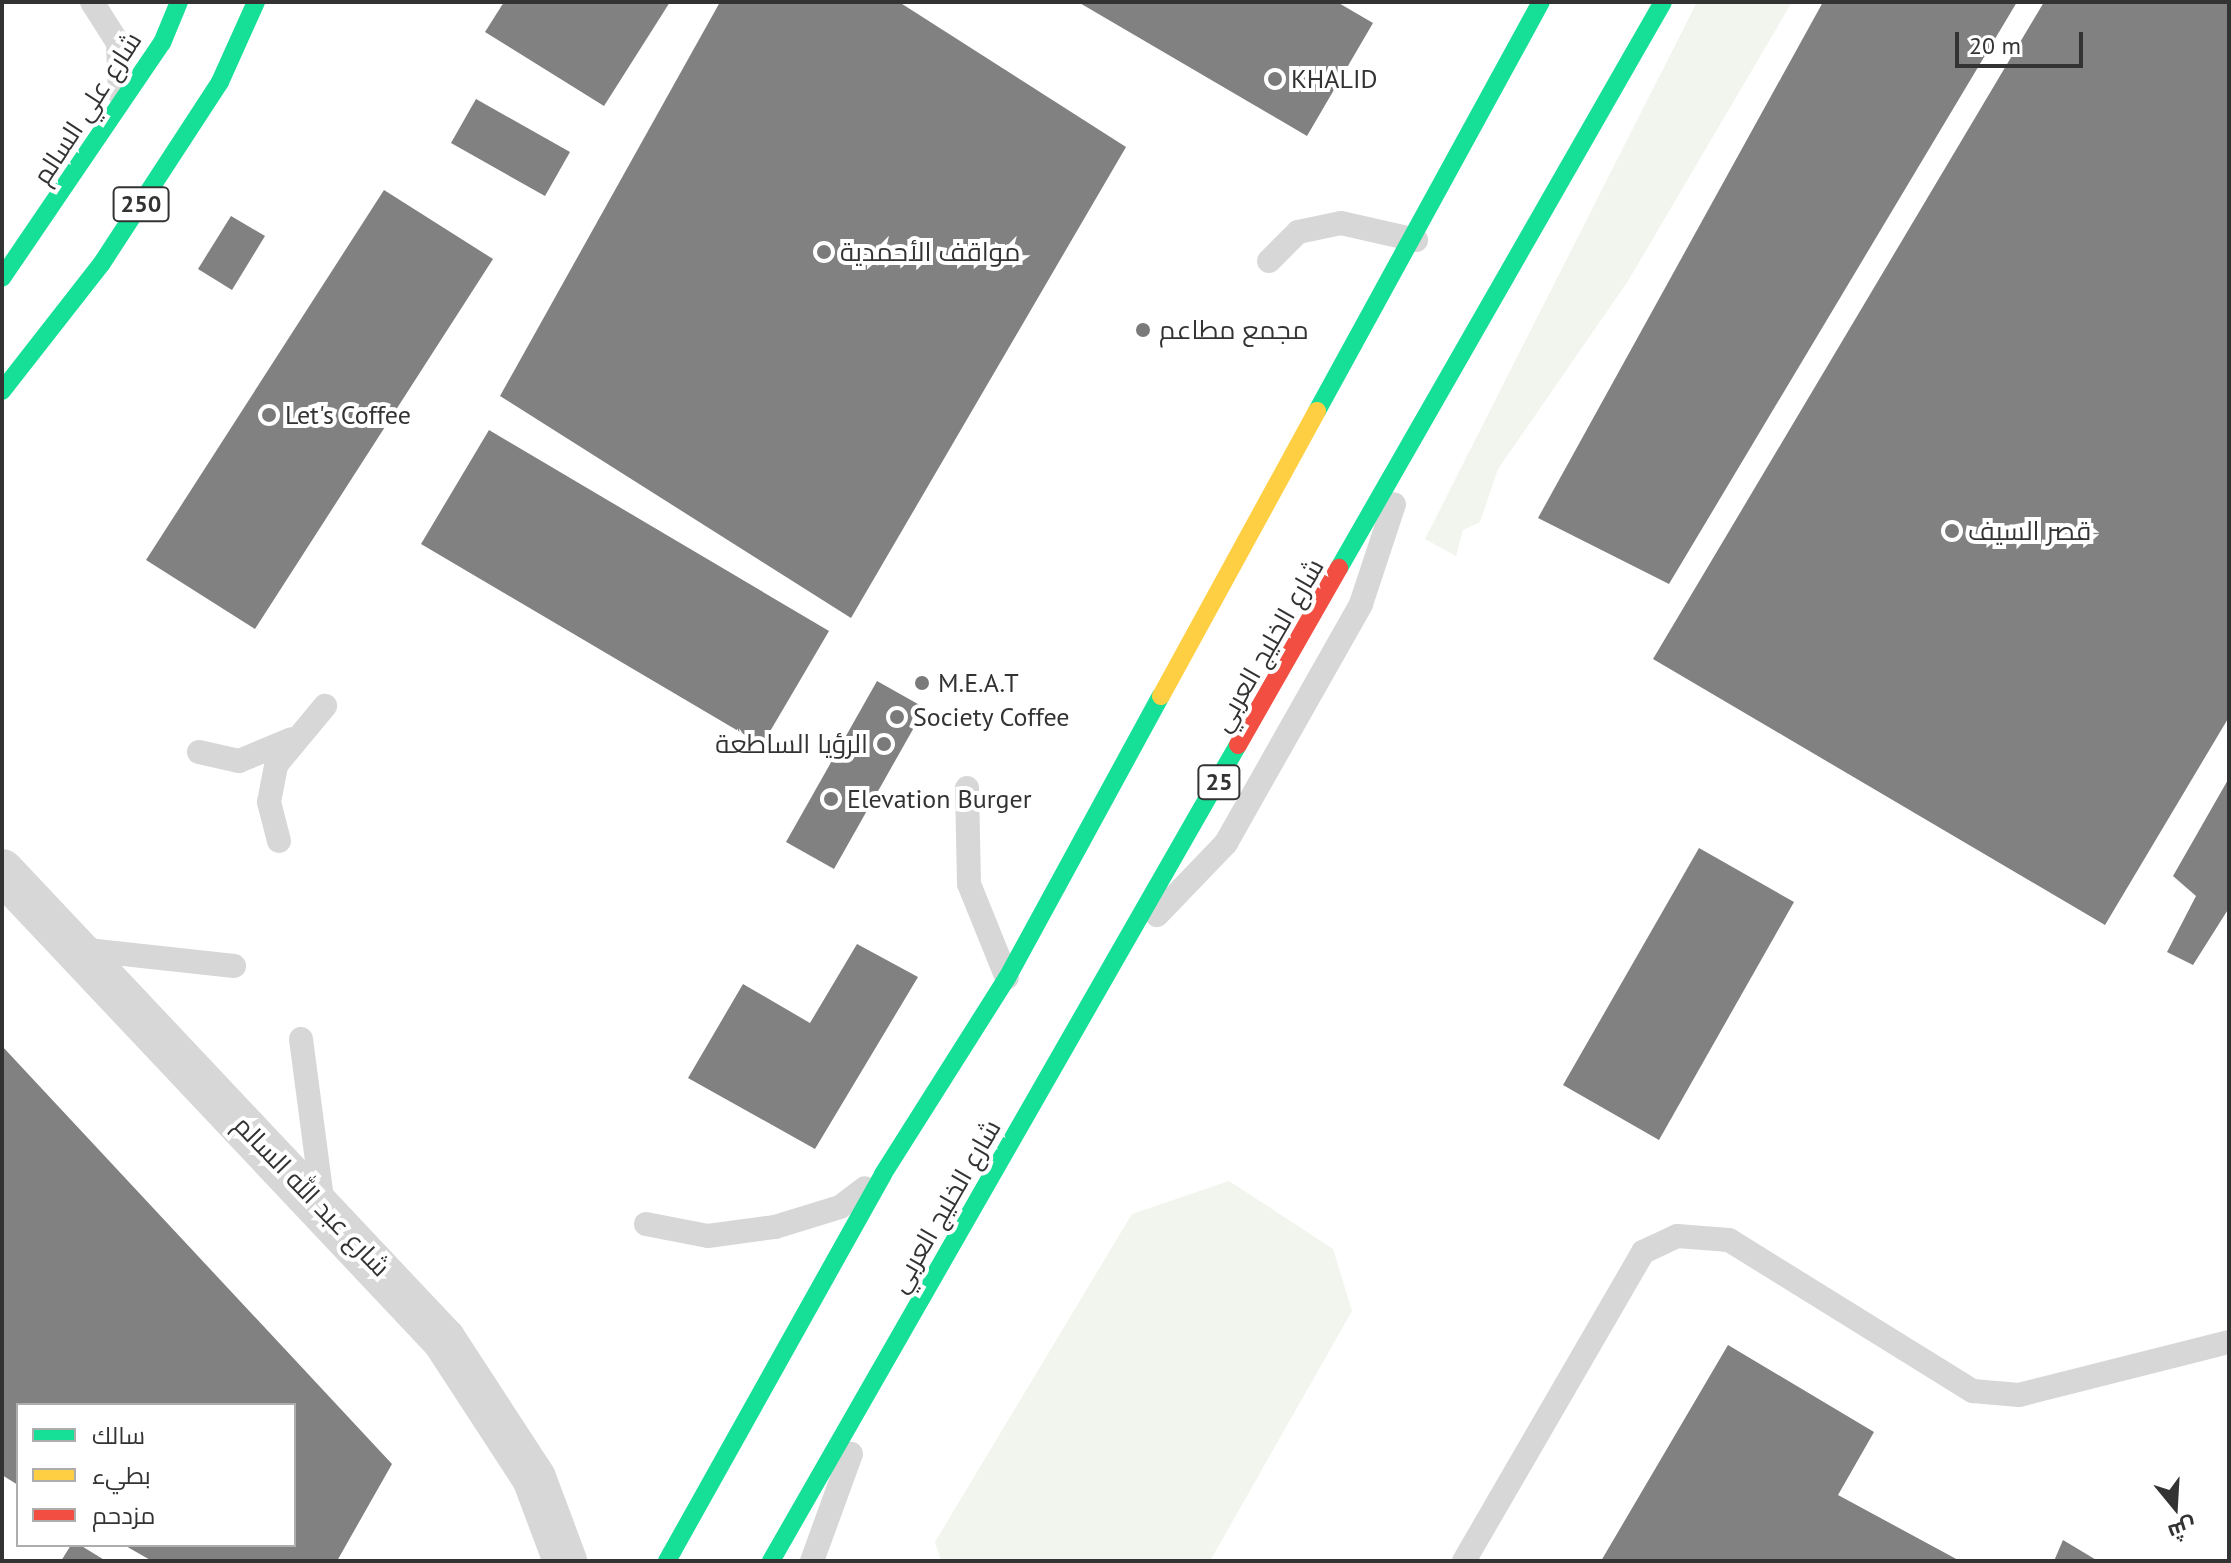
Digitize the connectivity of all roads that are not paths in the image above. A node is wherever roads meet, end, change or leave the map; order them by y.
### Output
1 (92, 2) edge
2 (179, 2) edge
3 (256, 2) edge
4 (1663, 2) edge
5 (1530, 9) edge
6 (115, 113) junction
7 (1416, 240) junction
8 (1269, 261) dead end
9 (2, 278) edge
10 (2, 391) edge
11 (1413, 444) junction
12 (325, 706) dead end
13 (294, 738) junction
14 (199, 752) dead end
15 (967, 788) dead end
16 (279, 841) dead end
17 (9, 888) edge
18 (76, 949) junction
19 (1122, 951) junction
20 (234, 966) dead end
21 (1007, 978) junction
22 (301, 1039) dead end
23 (883, 1174) junction
24 (323, 1207) junction
25 (646, 1224) dead end
26 (2229, 1342) edge
27 (884, 1364) junction
28 (565, 1561) edge
29 (667, 1561) edge
30 (771, 1561) edge
31 (812, 1561) edge
32 (1464, 1561) edge

1 - 6 lane
2 - 6 main road, شارع علي السالم / 250
3 - 10 main road, 250
4 - 11 main road, شارع الخليج العربي / 25
5 - 7 main road
6 - 9 main road, شارع علي السالم / 250
7 - 8 lane
7 - 21 main road
11 - 19 main road, شارع الخليج العربي / 25
11 - 19 lane
12 - 13 lane
13 - 14 lane
13 - 16 lane
15 - 21 lane
17 - 18 street, شارع عبد الله السالم
18 - 20 lane
18 - 24 street, شارع عبد الله السالم
19 - 27 main road, شارع الخليج العربي / 25
21 - 23 main road
22 - 24 lane
23 - 25 lane
23 - 29 main road
24 - 28 street, شارع عبد الله السالم
26 - 32 lane
27 - 30 main road, شارع الخليج العربي / 25
27 - 31 lane

